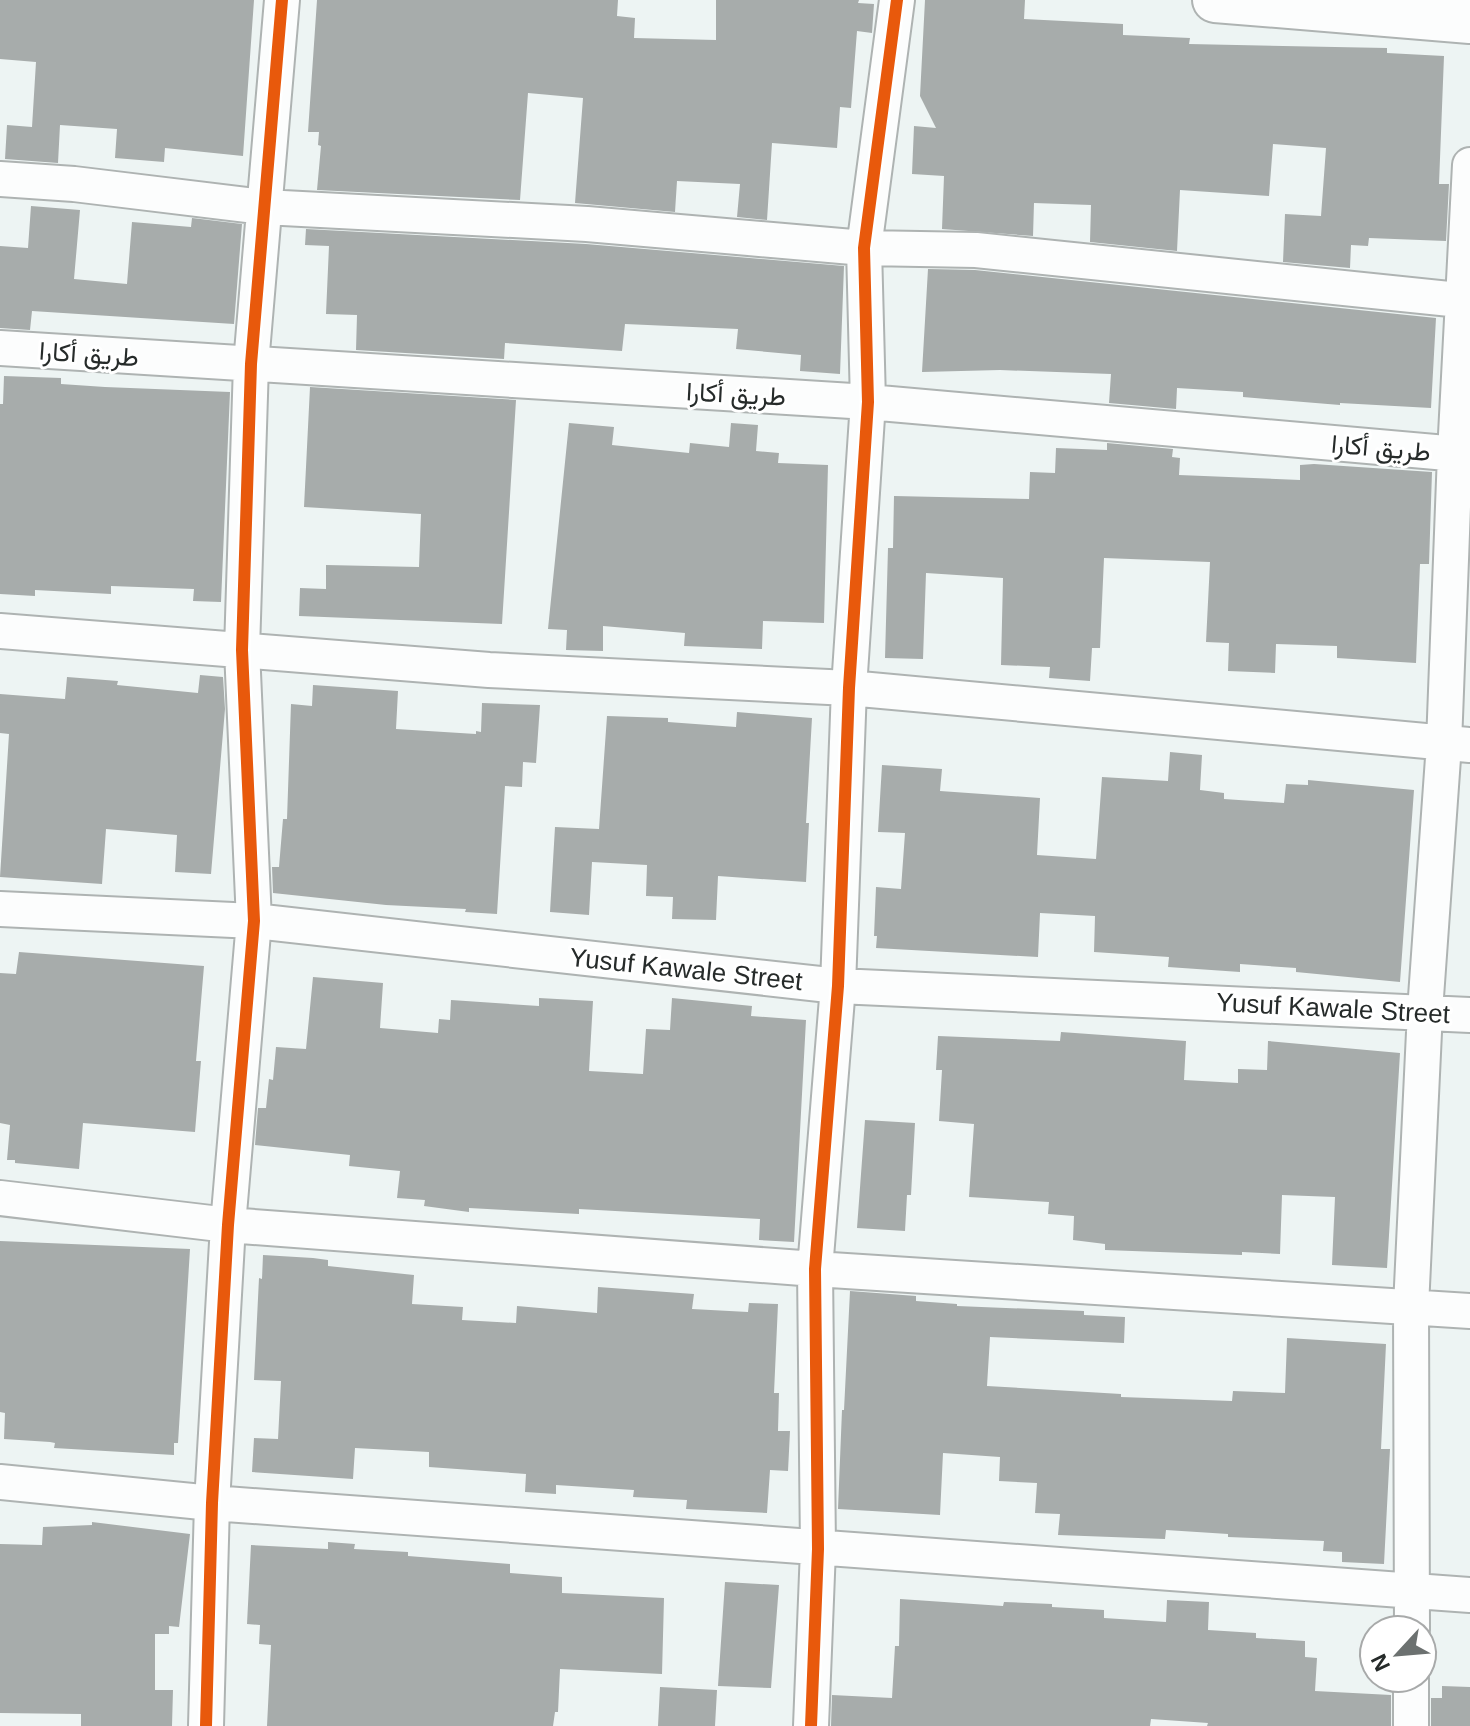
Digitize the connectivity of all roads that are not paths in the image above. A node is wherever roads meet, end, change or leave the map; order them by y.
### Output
1 (282, 0) edge
2 (897, 0) edge
3 (1215, 0) edge
4 (1470, 21) edge
5 (1470, 165) edge
6 (0, 179) edge
7 (264, 207) junction
8 (864, 248) junction
9 (1466, 301) edge
10 (0, 348) edge
11 (251, 364) junction
12 (868, 402) junction
13 (1462, 455) edge
14 (0, 631) edge
15 (242, 650) junction
16 (849, 688) junction
17 (1457, 744) edge
18 (0, 909) edge
19 (254, 921) junction
20 (838, 986) junction
21 (1425, 1011) junction
22 (1470, 1015) edge
23 (0, 1198) edge
24 (228, 1225) junction
25 (815, 1269) junction
26 (1411, 1307) junction
27 (1470, 1311) edge
28 (0, 1482) edge
29 (212, 1503) junction
30 (818, 1549) junction
31 (1412, 1592) junction
32 (1470, 1595) edge
33 (1412, 1614) edge
34 (1411, 1694) edge
35 (206, 1726) edge
36 (811, 1726) edge
37 (1411, 1726) edge

1 - 7 street
2 - 8 street
3 - 4 street
5 - 9 street
6 - 7 street
7 - 8 street
7 - 11 street
8 - 9 street
8 - 12 street
9 - 13 street
10 - 11 street, طريق أكارا
11 - 12 street, طريق أكارا
11 - 15 street
12 - 13 street, طريق أكارا
12 - 16 street
13 - 17 street
14 - 15 street
15 - 16 street
15 - 19 street
16 - 17 street
16 - 20 street
17 - 21 street
18 - 19 street, Yusuf Kawale Street
19 - 20 street, Yusuf Kawale Street
19 - 24 street
20 - 21 street, Yusuf Kawale Street
20 - 25 street
21 - 22 street, Yusuf Kawale Street
21 - 26 street
23 - 24 street
24 - 25 street
24 - 29 street
25 - 26 street
25 - 30 street
26 - 27 street
26 - 31 street
28 - 29 street
29 - 30 street
29 - 35 street
30 - 31 street
30 - 36 street
31 - 32 street
31 - 33 street
34 - 37 street

